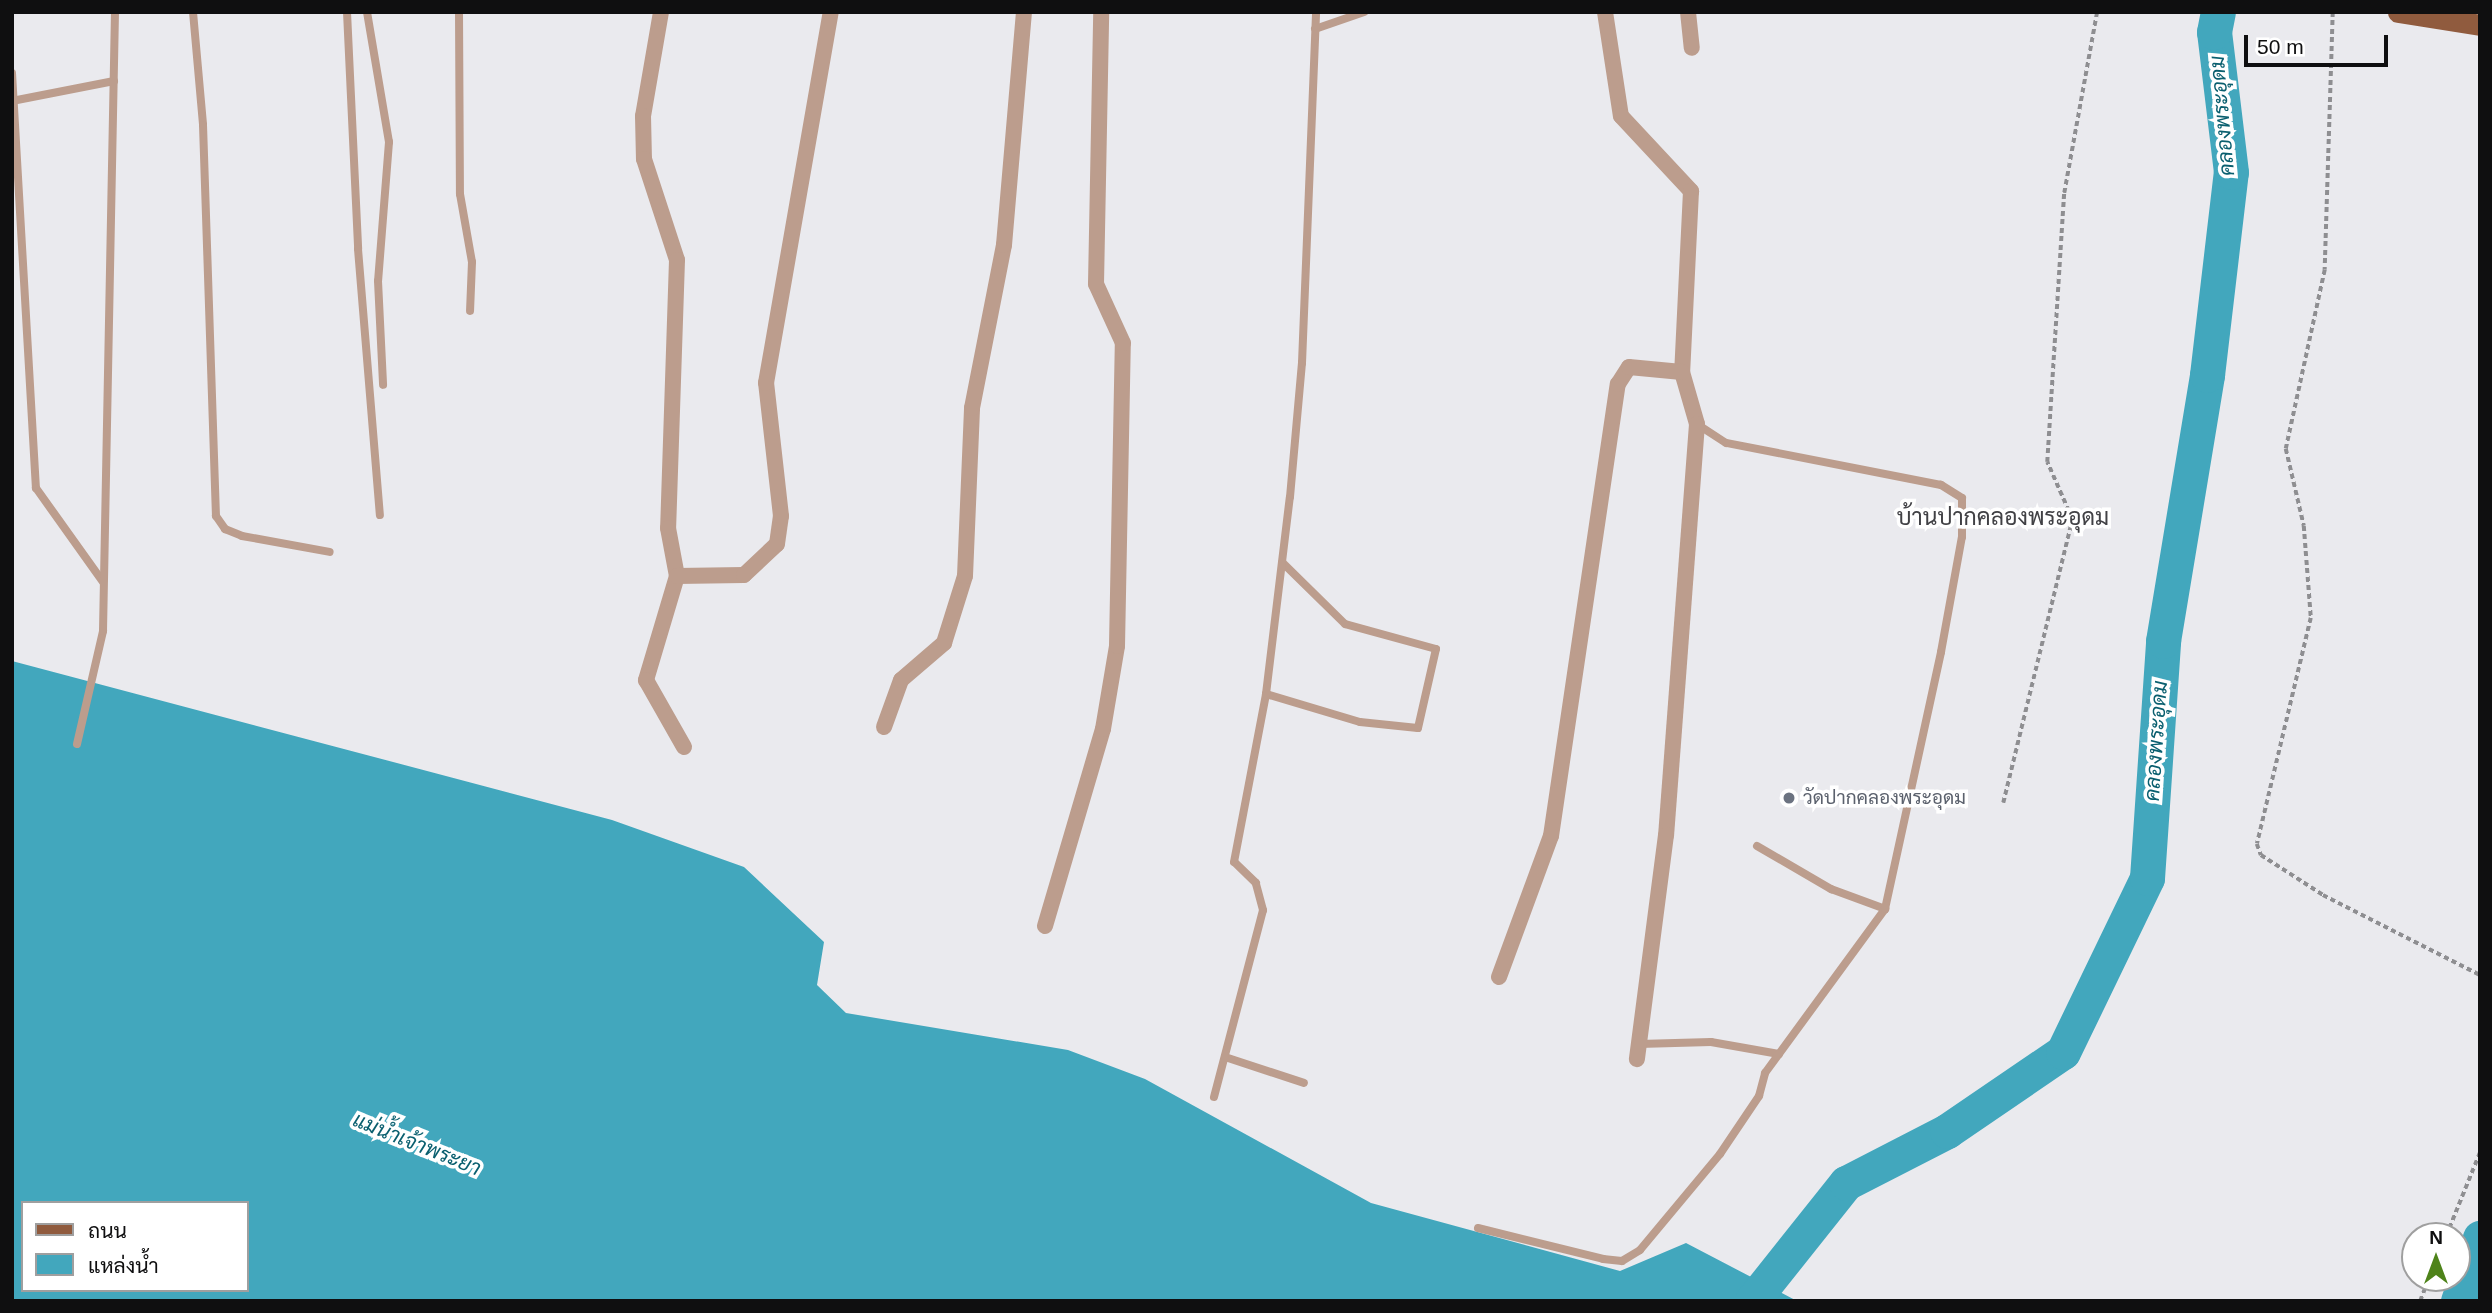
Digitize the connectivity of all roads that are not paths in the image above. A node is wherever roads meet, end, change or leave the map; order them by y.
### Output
1 (115, 12) edge
2 (193, 12) edge
3 (347, 12) edge
4 (366, 12) edge
5 (459, 12) edge
6 (661, 12) edge
7 (831, 12) edge
8 (1024, 12) edge
9 (1101, 12) edge
10 (1316, 12) edge
11 (1364, 12) edge
12 (1605, 12) edge
13 (1688, 12) edge
14 (2398, 12) edge
15 (2480, 25) edge
16 (1315, 29) junction
17 (1692, 48) dead end
18 (12, 72) edge
19 (114, 81) junction
20 (13, 101) edge
21 (470, 311) dead end
22 (1682, 372) junction
23 (383, 385) dead end
24 (1697, 424) junction
25 (380, 515) dead end
26 (330, 552) dead end
27 (1282, 562) junction
28 (677, 576) junction
29 (104, 582) junction
30 (1266, 694) junction
31 (884, 727) dead end
32 (77, 744) dead end
33 (684, 747) dead end
34 (1757, 846) dead end
35 (1885, 909) junction
36 (1045, 926) dead end
37 (1499, 977) dead end
38 (1638, 1051) joint
39 (1779, 1054) junction
40 (1225, 1057) junction
41 (1304, 1083) dead end
42 (1214, 1097) dead end
43 (1478, 1228) dead end

1 - 19 lane
2 - 26 lane
3 - 25 lane
4 - 23 lane
5 - 21 lane
6 - 28 street
7 - 28 street
8 - 31 street
9 - 36 street
10 - 16 lane
11 - 16 lane
12 - 22 street
13 - 17 street
14 - 15 main road
16 - 27 lane
18 - 20 lane
19 - 20 lane
19 - 29 lane
20 - 29 lane
22 - 24 street
22 - 37 street
24 - 35 lane
24 - 38 street
27 - 30 lane
27 - 30 lane
28 - 33 street
29 - 32 lane
30 - 40 lane
34 - 35 lane
35 - 39 lane
38 - 39 lane
39 - 43 lane
40 - 41 lane
40 - 42 lane

